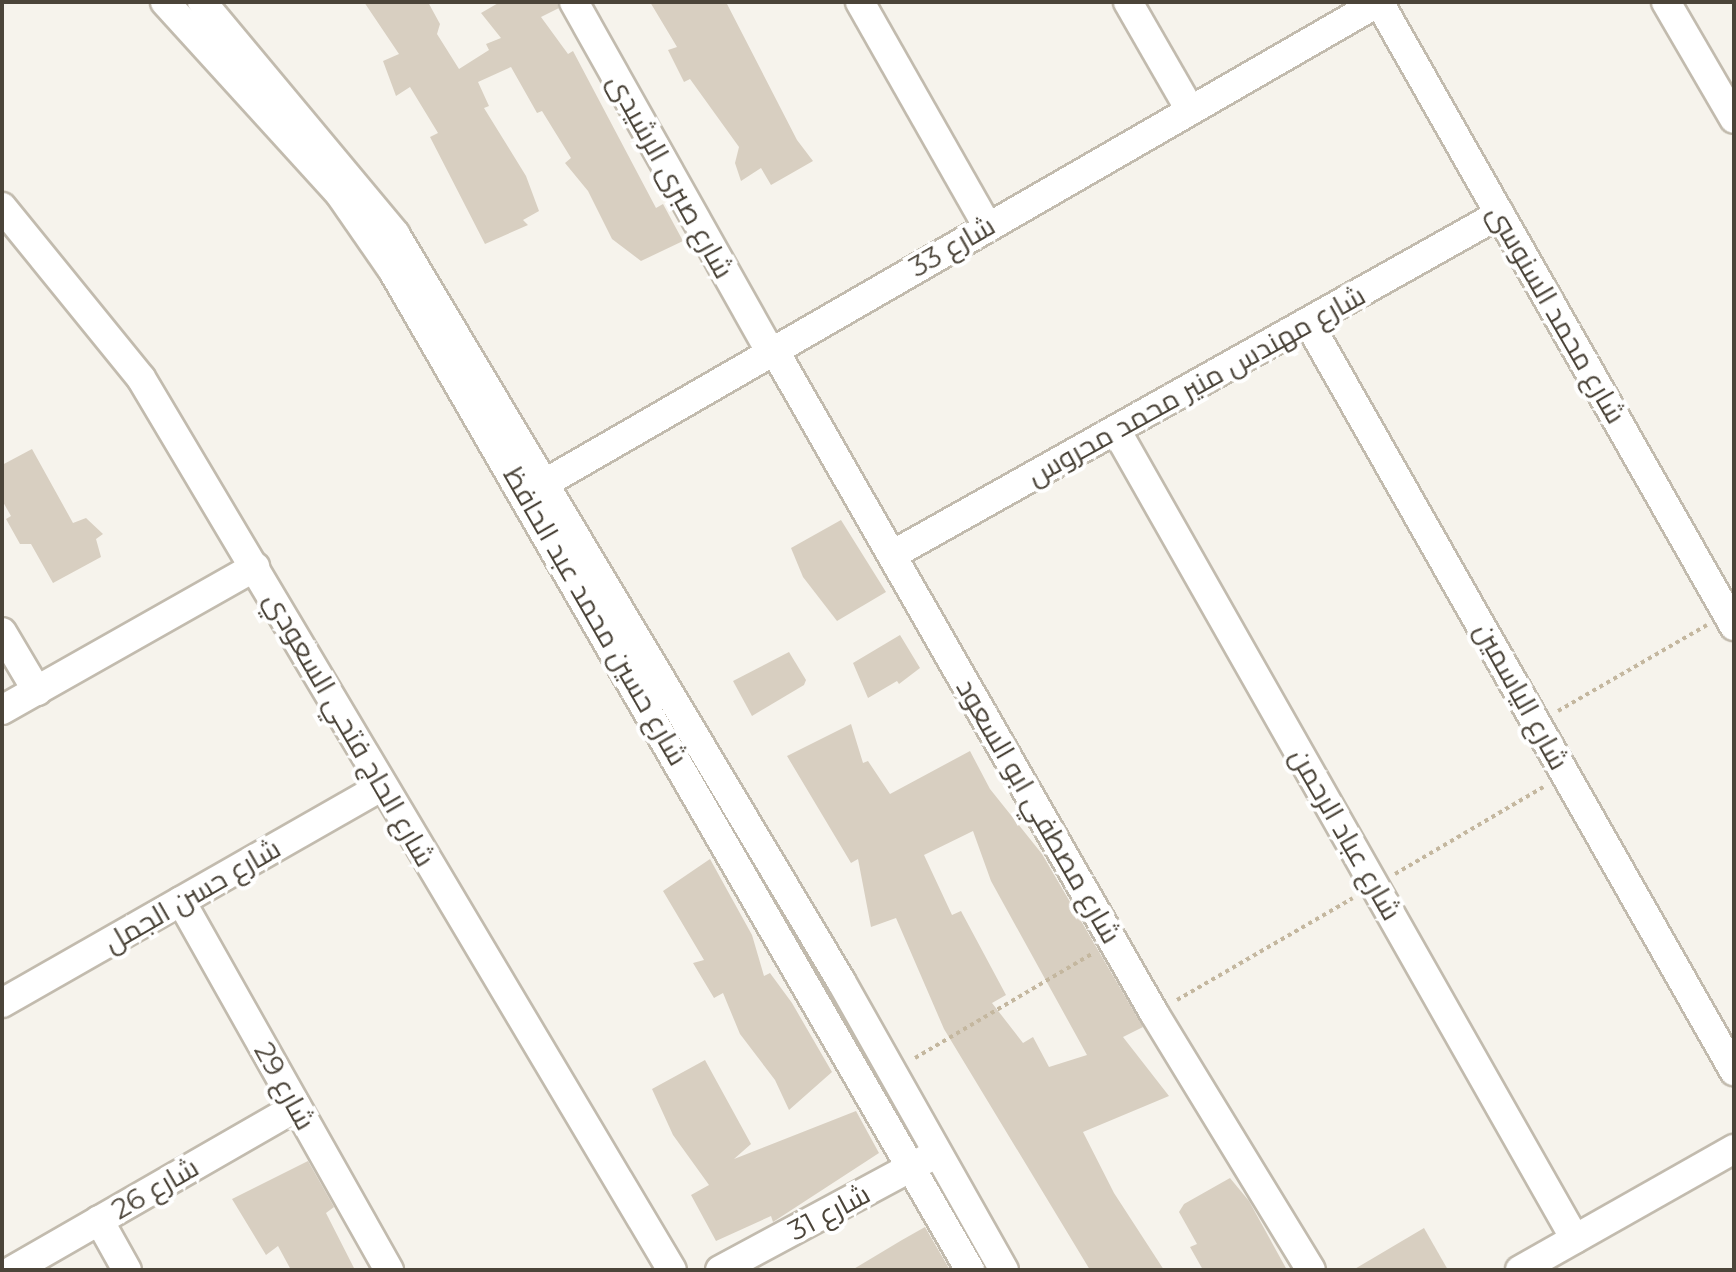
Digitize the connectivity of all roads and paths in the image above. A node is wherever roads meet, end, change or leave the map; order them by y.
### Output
1 (165, 2) edge
2 (202, 2) edge
3 (574, 2) edge
4 (860, 2) edge
5 (1128, 2) edge
6 (1379, 2) edge
7 (1666, 2) edge
8 (1190, 110) junction
9 (1734, 119) edge
10 (2, 207) edge
11 (1500, 214) junction
12 (987, 226) junction
13 (1308, 322) junction
14 (771, 349) junction
15 (1116, 430) junction
16 (536, 488) junction
17 (892, 555) junction
18 (255, 567) junction
19 (1730, 620) edge
20 (2, 632) edge
21 (37, 691) junction
22 (2, 710) edge
23 (1539, 722) junction
24 (383, 786) junction
25 (181, 901) junction
26 (1113, 941) junction
27 (2, 1003) edge
28 (1734, 1071) edge
29 (892, 1072) junction
30 (296, 1107) junction
31 (1734, 1149) edge
32 (937, 1152) junction
33 (913, 1168) junction
34 (99, 1220) junction
35 (1575, 1239) junction
36 (13, 1270) edge
37 (127, 1270) edge
38 (389, 1270) edge
39 (672, 1270) edge
40 (720, 1270) edge
41 (970, 1270) edge
42 (1004, 1270) edge
43 (1311, 1270) edge
44 (1520, 1270) edge

1 - 16 street, شارع حسين محمد عبد الحافظ
2 - 16 street, شارع حسين محمد عبد الحافظ
3 - 14 street, شارع صبرى الرشيدى
4 - 12 street
5 - 8 street
6 - 8 street, شارع 33
6 - 11 street, شارع محمد السنوسى
7 - 9 street
8 - 12 street, شارع 33
10 - 18 street, شارع الحاج فتحي السعودي
11 - 13 street, شارع مهندس منير محمد محروس
11 - 19 street, شارع محمد السنوسى
12 - 14 street, شارع 33
13 - 15 street, شارع مهندس منير محمد محروس
13 - 23 street, شارع الياسمين
14 - 16 street, شارع 33
14 - 17 street, شارع مصطفي ابو السعود
15 - 17 street, شارع مهندس منير محمد محروس
15 - 35 street, شارع عباد الرحمن
16 - 29 street, شارع حسين محمد عبد الحافظ
16 - 33 street, شارع حسين محمد عبد الحافظ
17 - 26 street, شارع مصطفي ابو السعود
18 - 21 street
18 - 24 street, شارع الحاج فتحي السعودي
19 - 23 path
20 - 21 street
21 - 22 street
23 - 28 street, شارع الياسمين
24 - 25 street, شارع حسن الجمل
24 - 39 street, شارع الحاج فتحي السعودي
25 - 27 street, شارع حسن الجمل
25 - 30 street, شارع 29
26 - 29 path
26 - 43 street, شارع مصطفي ابو السعود
29 - 32 street, شارع حسين محمد عبد الحافظ
30 - 34 street, شارع 26
30 - 38 street, شارع 29
31 - 35 street
32 - 33 street, شارع 31
32 - 42 street, شارع حسين محمد عبد الحافظ
33 - 40 street, شارع 31
33 - 41 street, شارع حسين محمد عبد الحافظ
34 - 36 street, شارع 26
34 - 37 street
35 - 44 street

